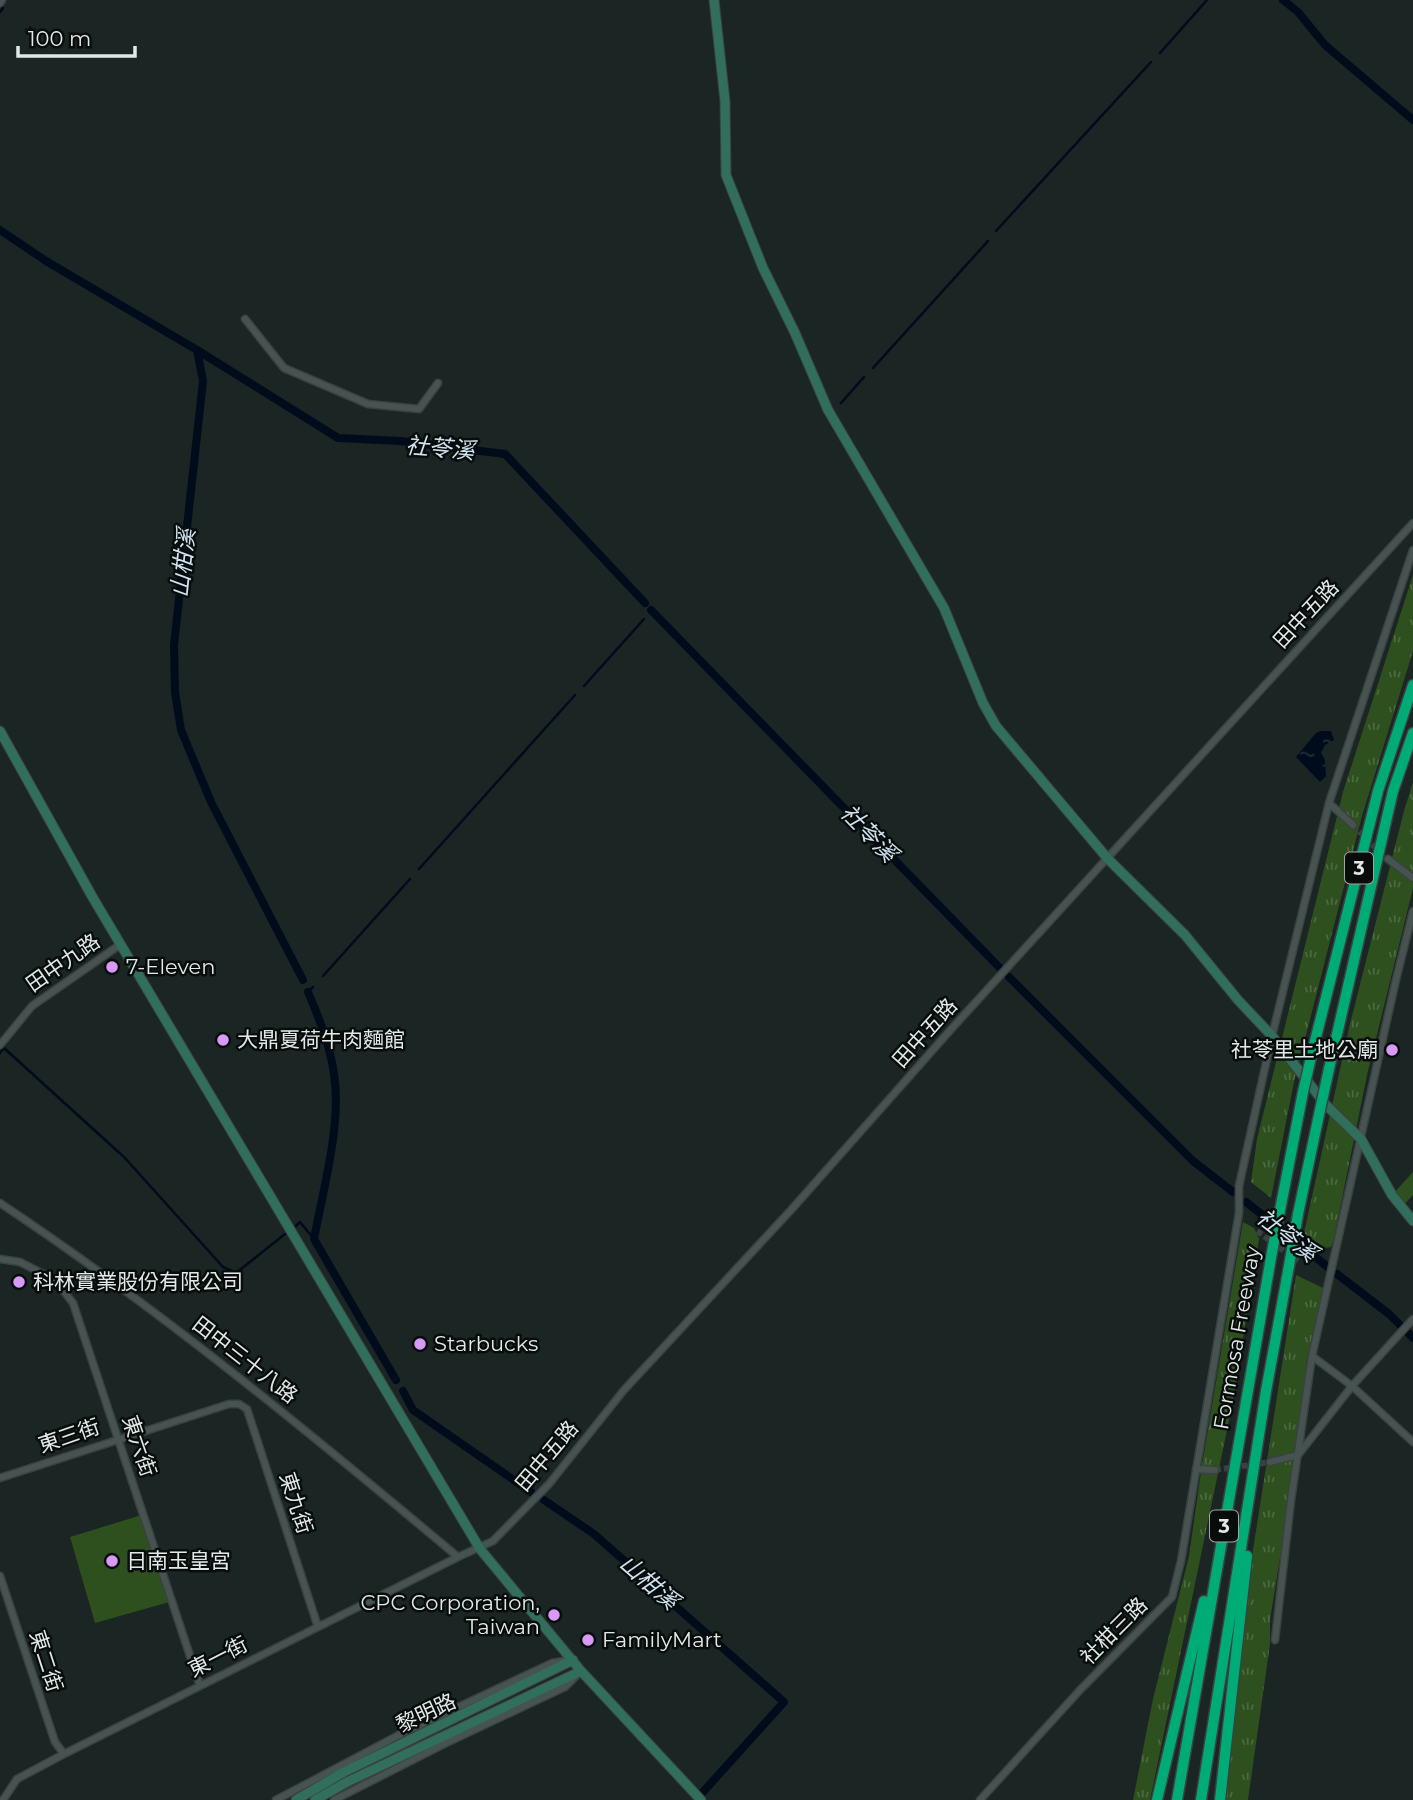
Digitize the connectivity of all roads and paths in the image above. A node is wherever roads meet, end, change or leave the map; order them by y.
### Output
1 (714, 0) edge
2 (245, 319) dead end
3 (438, 383) dead end
4 (1413, 523) edge
5 (1413, 550) edge
6 (1413, 685) edge
7 (0, 731) edge
8 (1413, 733) edge
9 (1329, 803) junction
10 (1353, 825) tunnel mouth
11 (1108, 859) junction
12 (1388, 859) dead end
13 (1413, 878) edge
14 (1413, 911) edge
15 (121, 944) junction
16 (1272, 1036) junction
17 (0, 1045) edge
18 (1360, 1139) junction
19 (0, 1203) edge
20 (1413, 1221) edge
21 (0, 1259) edge
22 (1412, 1320) edge
23 (1312, 1356) junction
24 (1352, 1387) junction
25 (229, 1404) joint
26 (1262, 1420) junction
27 (117, 1438) junction
28 (1413, 1442) edge
29 (1298, 1455) junction
30 (1270, 1462) tunnel mouth
31 (1196, 1469) junction
32 (1215, 1470) tunnel mouth
33 (0, 1478) edge
34 (1232, 1483) junction
35 (480, 1549) junction
36 (458, 1557) junction
37 (0, 1576) edge
38 (317, 1627) junction
39 (1275, 1640) dead end
40 (573, 1660) junction
41 (581, 1671) junction
42 (200, 1686) junction
43 (424, 1724) junction
44 (411, 1739) junction
45 (435, 1740) junction
46 (64, 1754) junction
47 (406, 1763) junction
48 (4, 1800) edge
49 (276, 1800) edge
50 (296, 1800) edge
51 (315, 1800) edge
52 (334, 1800) edge
53 (701, 1800) edge
54 (979, 1800) edge
55 (1157, 1800) edge
56 (1177, 1800) edge
57 (1201, 1800) edge
58 (1220, 1800) edge

1 - 11 street
2 - 3 street
4 - 11 street, 田中五路
5 - 9 street, 社柑三路
6 - 34 highway, Formosa Freeway / 3, bridge
7 - 15 street
8 - 26 highway, Formosa Freeway / 3, bridge
9 - 10 street
9 - 16 street, 社柑三路
11 - 16 street
11 - 35 street, 田中五路
12 - 13 street
14 - 18 street
15 - 17 street, 田中九路
15 - 35 street
16 - 18 street
16 - 31 street, 社柑三路
18 - 20 street
18 - 23 street
19 - 36 street, 田中三十八路
21 - 27 street, 東六街
22 - 24 street
23 - 24 street
23 - 29 street
24 - 28 street
24 - 29 street
25 - 27 street, 東三街
25 - 38 street, 東九街
26 - 57 highway, Formosa Freeway / 3
26 - 58 highway
27 - 33 street, 東三街
27 - 42 street, 東六街
29 - 30 street
29 - 39 street
31 - 32 street
31 - 54 street, 社柑三路
34 - 55 highway
34 - 56 highway, Formosa Freeway / 3
35 - 36 street, 田中五路
35 - 40 street
36 - 38 street, 東一街
37 - 46 street, 東二街
38 - 42 street, 東一街
40 - 41 street
40 - 43 street
40 - 44 street, 黎明路
41 - 45 street, 黎明路
41 - 47 street
41 - 53 street
42 - 46 street, 東一街
43 - 44 street
43 - 49 street
44 - 50 street, 黎明路
45 - 47 street
45 - 51 street, 黎明路
46 - 48 street, 東一街
47 - 52 street

